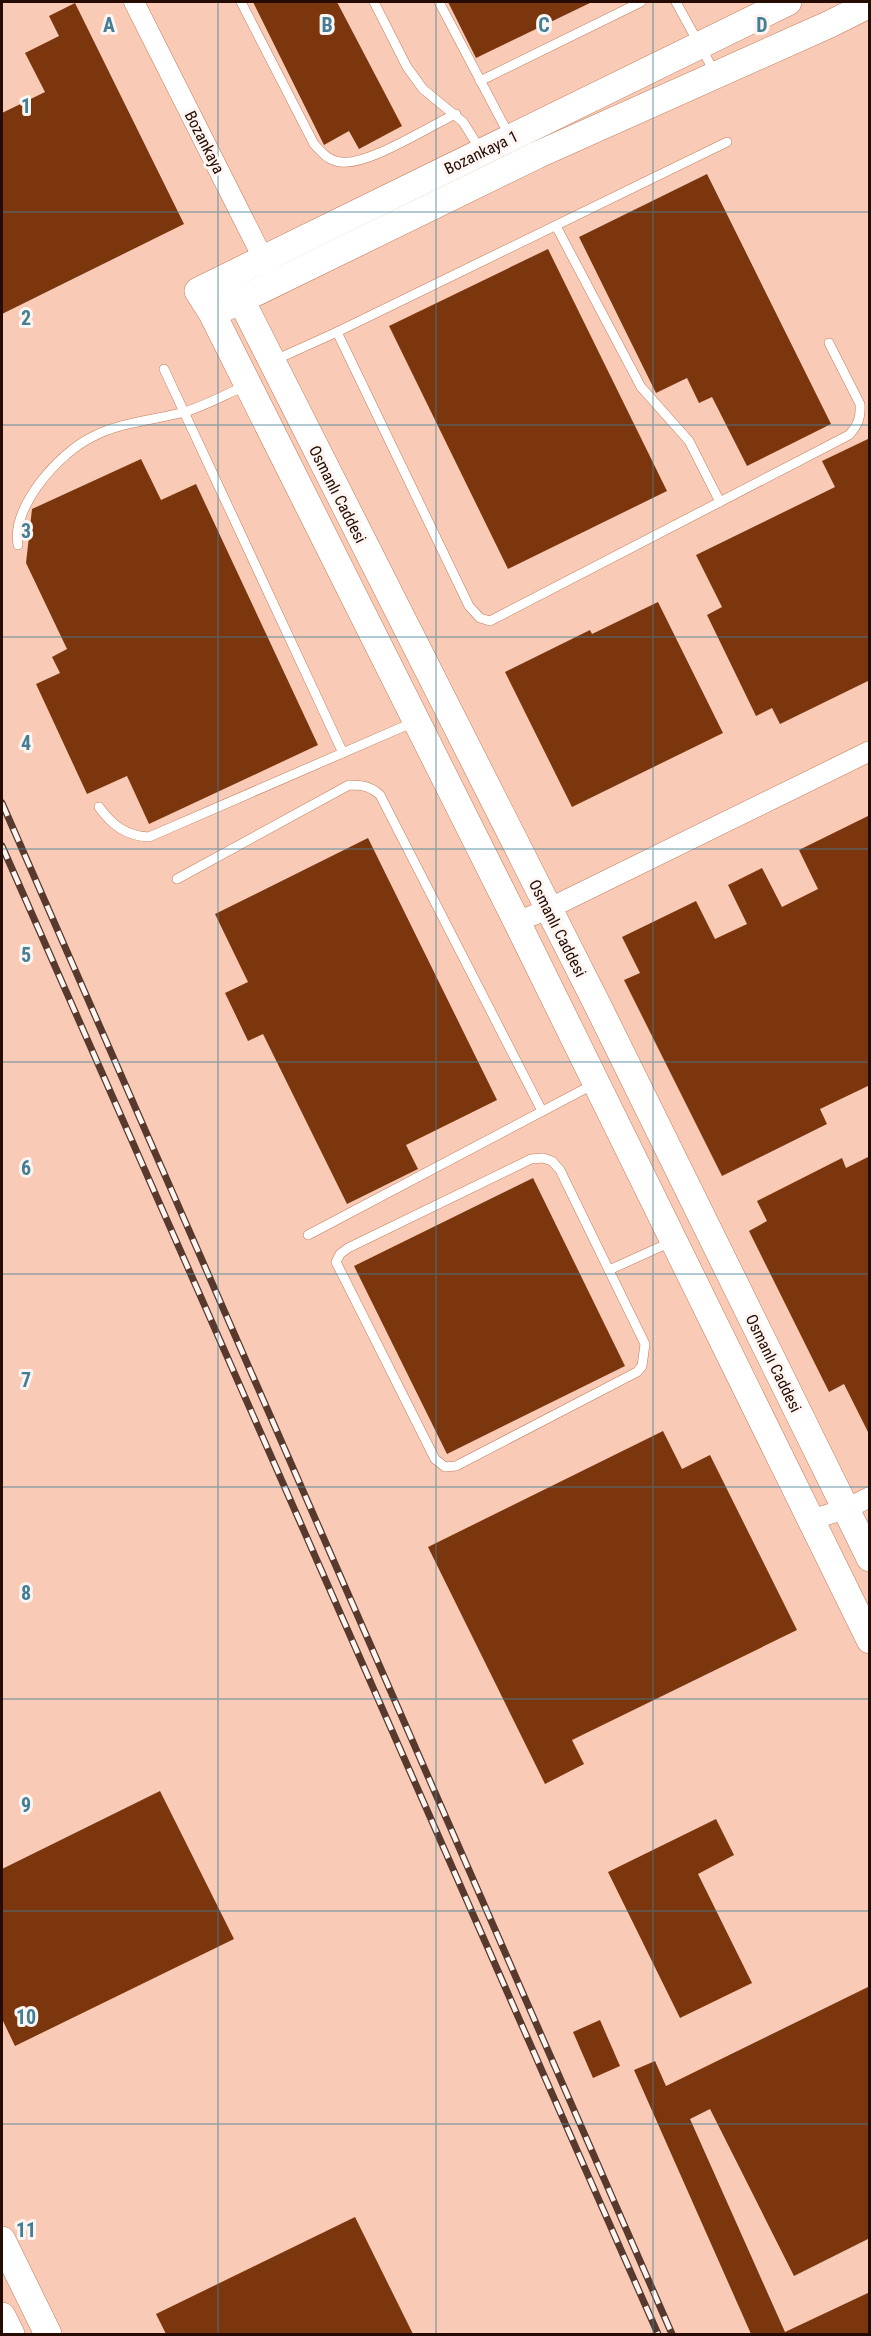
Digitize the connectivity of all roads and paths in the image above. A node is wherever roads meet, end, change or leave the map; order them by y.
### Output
1 (134, 2) edge
2 (242, 2) edge
3 (374, 2) edge
4 (439, 2) edge
5 (641, 2) edge
6 (676, 2) edge
7 (788, 2) edge
8 (870, 4) edge
9 (699, 45) junction
10 (716, 75) junction
11 (480, 81) junction
12 (456, 114) junction
13 (510, 137) junction
14 (727, 142) dead end
15 (481, 151) junction
16 (556, 226) junction
17 (263, 258) junction
18 (227, 277) junction
19 (276, 283) junction
20 (241, 300) junction
21 (212, 313) junction
22 (337, 333) junction
23 (829, 344) dead end
24 (270, 362) junction
25 (164, 369) dead end
26 (247, 385) junction
27 (184, 412) junction
28 (720, 502) junction
29 (18, 545) dead end
30 (416, 721) junction
31 (870, 751) edge
32 (343, 753) junction
33 (99, 807) dead end
34 (177, 879) dead end
35 (548, 909) junction
36 (517, 922) junction
37 (596, 1082) junction
38 (542, 1111) junction
39 (308, 1235) dead end
40 (673, 1240) junction
41 (720, 1253) junction
42 (687, 1268) junction
43 (609, 1270) junction
44 (870, 1497) edge
45 (846, 1509) junction
46 (810, 1520) junction
47 (870, 1558) edge
48 (870, 1640) edge
49 (5, 2254) edge
50 (2, 2316) edge
51 (10, 2334) edge
52 (48, 2334) edge

1 - 17 street, Bozankaya
2 - 12 lane
3 - 12 lane
4 - 11 lane
5 - 11 lane
6 - 9 lane
7 - 9 street, Bozankaya 1
8 - 10 street
9 - 10 lane
9 - 13 street, Bozankaya 1
10 - 19 street
11 - 13 lane
12 - 15 lane
13 - 15 street, Bozankaya 1
14 - 16 lane
15 - 17 street, Bozankaya 1
16 - 22 lane
16 - 28 lane
17 - 18 street, Bozankaya 1
17 - 19 street, Bozankaya
18 - 20 street, Osmanlı Caddesi
18 - 21 street, Bozankaya 1
19 - 20 street
20 - 21 street
20 - 24 street, Osmanlı Caddesi
21 - 26 street
22 - 24 lane
22 - 28 lane
23 - 28 lane
24 - 35 street, Osmanlı Caddesi
25 - 27 lane
26 - 27 lane
26 - 30 street
27 - 29 lane
27 - 32 lane
30 - 32 lane
30 - 36 street
31 - 35 street
32 - 33 lane
34 - 38 lane
35 - 36 street
35 - 41 street, Osmanlı Caddesi
36 - 37 street
37 - 38 lane
37 - 40 street
38 - 39 lane
40 - 42 street
40 - 43 lane
41 - 42 street
41 - 45 street, Osmanlı Caddesi
42 - 46 street
43 - 43 lane
44 - 45 street
45 - 46 street
45 - 47 street, Osmanlı Caddesi
46 - 48 street
49 - 52 street
50 - 51 street

